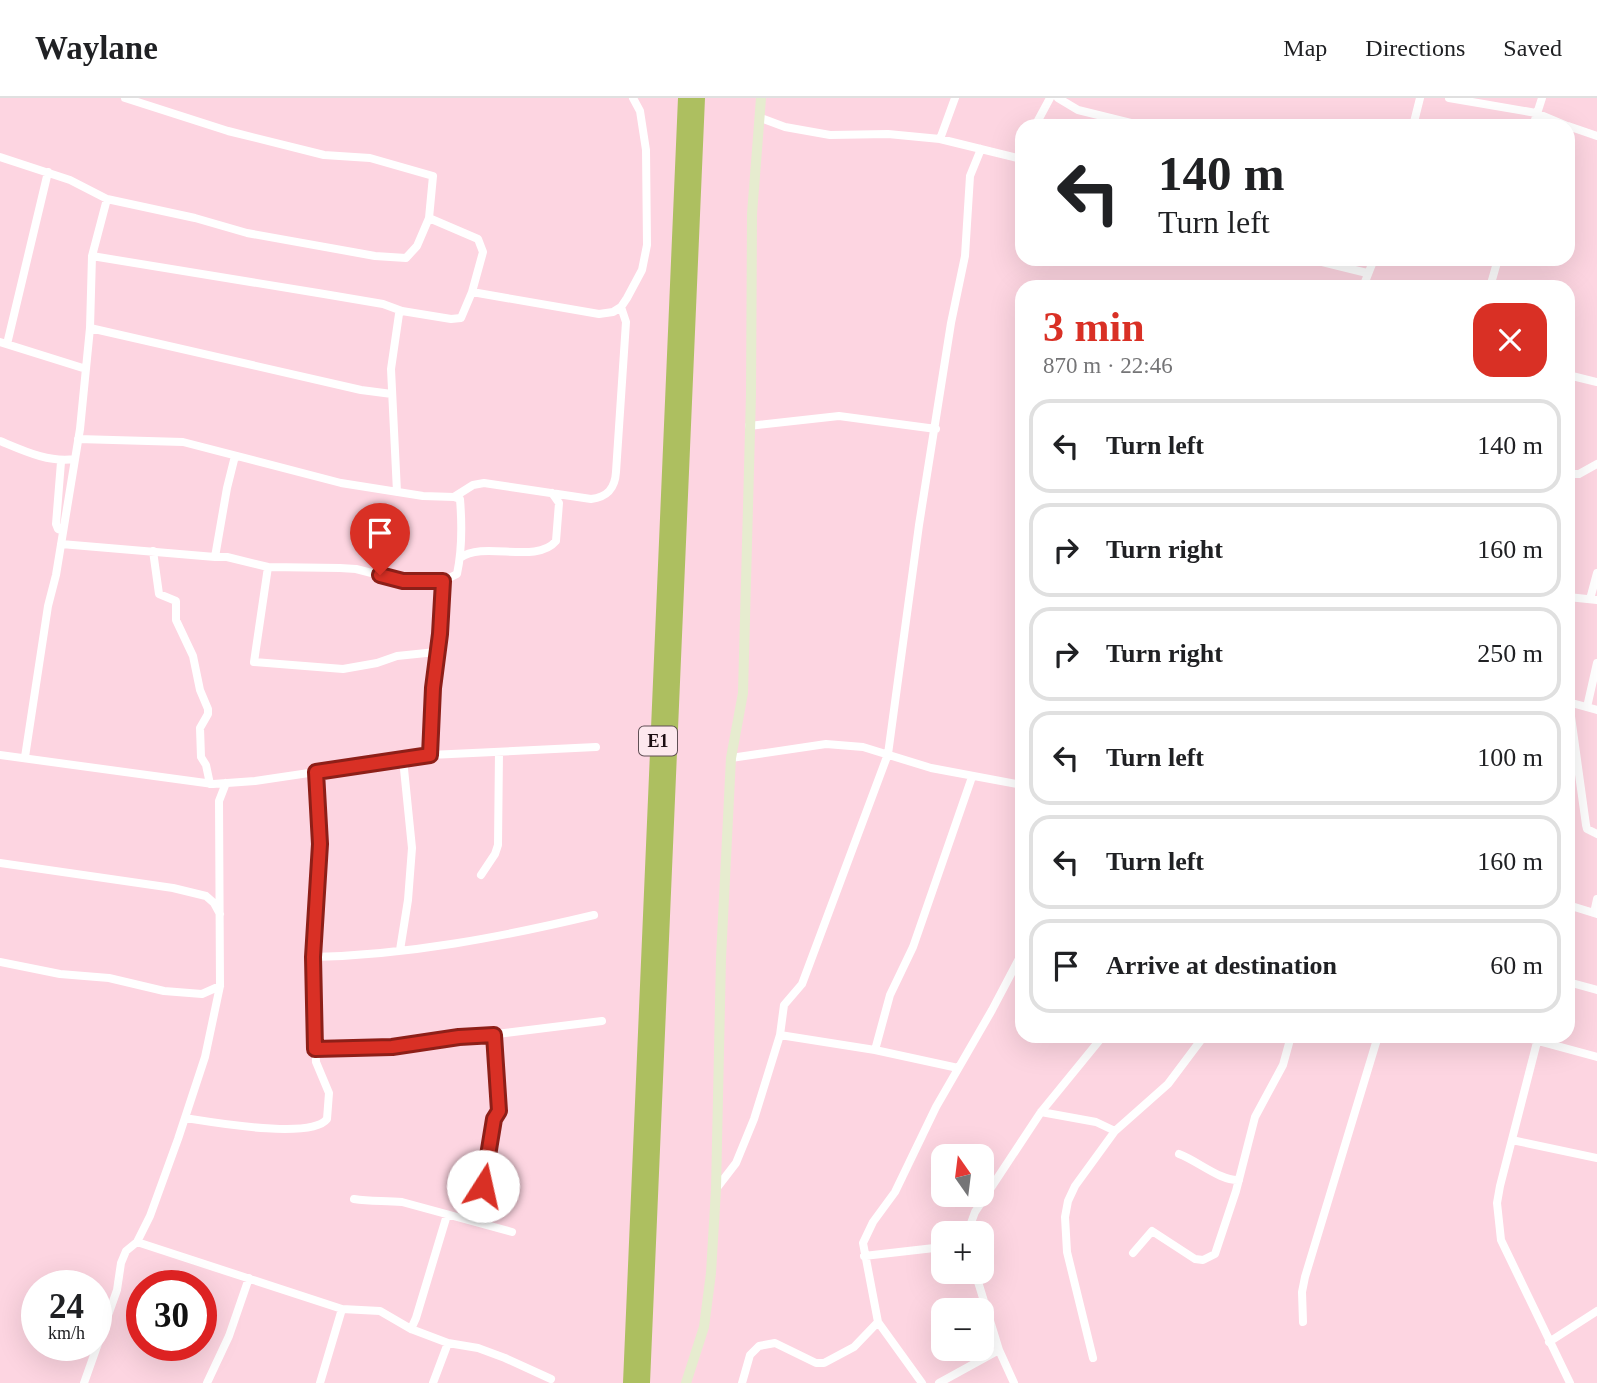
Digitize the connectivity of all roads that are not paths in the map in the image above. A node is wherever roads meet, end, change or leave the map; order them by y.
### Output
1 (125, 98) edge
2 (632, 98) edge
3 (685, 98) edge
4 (698, 98) edge
5 (761, 98) edge
6 (955, 98) edge
7 (1050, 98) edge
8 (1058, 98) edge
9 (1420, 98) edge
10 (1449, 98) edge
11 (1542, 98) edge
12 (1536, 113) junction
13 (761, 118) junction
14 (1039, 119) edge
15 (1112, 119) edge
16 (1415, 119) edge
17 (1535, 119) edge
18 (1550, 119) edge
19 (1575, 129) edge
20 (1597, 136) edge
21 (940, 139) junction
22 (981, 149) junction
23 (1015, 156) edge
24 (0, 157) edge
25 (48, 172) junction
26 (107, 199) junction
27 (429, 218) junction
28 (92, 256) junction
29 (1338, 266) edge
30 (1370, 266) edge
31 (1367, 273) junction
32 (1365, 280) edge
33 (472, 292) junction
34 (621, 307) junction
35 (402, 311) junction
36 (90, 328) junction
37 (4, 343) edge
38 (86, 369) junction
39 (1575, 377) edge
40 (1597, 382) edge
41 (392, 394) junction
42 (748, 426) junction
43 (936, 429) junction
44 (78, 439) junction
45 (0, 441) edge
46 (236, 456) junction
47 (75, 460) junction
48 (61, 462) junction
49 (1597, 464) edge
50 (1575, 474) edge
51 (397, 492) junction
52 (552, 493) junction
53 (454, 497) junction
54 (63, 531) junction
55 (61, 544) junction
56 (153, 551) junction
57 (215, 557) junction
58 (460, 558) junction
59 (268, 567) junction
60 (1597, 573) edge
61 (443, 581) junction
62 (1575, 598) edge
63 (1594, 599) edge
64 (436, 652) junction
65 (1597, 663) edge
66 (1575, 704) edge
67 (1587, 707) junction
68 (1597, 710) edge
69 (596, 747) dead end
70 (1575, 750) edge
71 (499, 752) junction
72 (888, 754) junction
73 (0, 755) edge
74 (430, 755) junction
75 (25, 757) junction
76 (732, 758) junction
77 (403, 759) junction
78 (316, 772) junction
79 (972, 777) junction
80 (226, 783) junction
81 (207, 784) junction
82 (1015, 784) edge
83 (219, 801) junction
84 (1597, 834) edge
85 (0, 863) edge
86 (481, 875) dead end
87 (220, 892) junction
88 (205, 896) junction
89 (1597, 899) edge
90 (1575, 907) edge
91 (220, 914) junction
92 (1595, 914) edge
93 (594, 915) dead end
94 (400, 950) junction
95 (313, 957) junction
96 (0, 962) edge
97 (1015, 966) edge
98 (1575, 984) edge
99 (220, 986) junction
100 (1597, 990) edge
101 (202, 994) junction
102 (216, 1011) junction
103 (602, 1021) dead end
104 (494, 1035) junction
105 (780, 1035) junction
106 (1097, 1043) edge
107 (1199, 1043) edge
108 (1289, 1043) edge
109 (1376, 1043) edge
110 (1537, 1043) edge
111 (1541, 1043) edge
112 (315, 1049) junction
113 (875, 1050) junction
114 (1597, 1058) edge
115 (958, 1068) junction
116 (1041, 1112) junction
117 (185, 1118) junction
118 (1115, 1130) junction
119 (1512, 1140) junction
120 (1179, 1154) dead end
121 (1597, 1158) edge
122 (1239, 1180) junction
123 (716, 1189) junction
124 (354, 1199) dead end
125 (447, 1215) junction
126 (471, 1220) junction
127 (972, 1221) edge
128 (512, 1232) dead end
129 (137, 1242) junction
130 (931, 1248) edge
131 (1133, 1253) dead end
132 (864, 1256) junction
133 (249, 1278) junction
134 (979, 1284) edge
135 (342, 1309) junction
136 (1597, 1311) edge
137 (878, 1322) junction
138 (1303, 1322) dead end
139 (411, 1329) junction
140 (1549, 1342) junction
141 (448, 1343) junction
142 (999, 1350) junction
143 (1093, 1358) dead end
144 (551, 1379) dead end
145 (83, 1383) edge
146 (207, 1383) edge
147 (320, 1383) edge
148 (433, 1383) edge
149 (630, 1383) edge
150 (643, 1383) edge
151 (687, 1383) edge
152 (742, 1383) edge
153 (922, 1383) edge
154 (939, 1383) edge
155 (1014, 1383) edge
156 (1570, 1383) edge

1 - 27 street
2 - 34 street
3 - 149 highway, E1
4 - 150 highway, E1
5 - 13 street
6 - 21 street
7 - 14 street
8 - 15 street
9 - 16 street
10 - 12 street
11 - 12 street
12 - 17 street
12 - 18 street
13 - 21 street
13 - 42 street
19 - 20 street
21 - 22 street
22 - 23 street
22 - 43 street
24 - 25 street
25 - 26 street
25 - 37 street
26 - 27 street
26 - 28 street
27 - 33 street
28 - 35 street
28 - 36 street
29 - 31 street
30 - 31 street
31 - 32 street
33 - 34 street
33 - 35 street
34 - 52 street
35 - 41 street
36 - 38 street
36 - 41 street
37 - 38 street
38 - 44 street
39 - 40 street
41 - 51 street
42 - 43 street
42 - 76 street
43 - 72 street
44 - 46 street
44 - 47 street
45 - 48 street
46 - 51 street
46 - 57 street
47 - 48 street
47 - 54 street
48 - 54 street
49 - 50 street
51 - 53 street
52 - 53 street
52 - 58 street
53 - 58 street
54 - 55 street
55 - 56 street
55 - 75 street
56 - 57 street
56 - 81 street
57 - 59 street
58 - 61 street
59 - 61 street
59 - 64 street
60 - 63 street
61 - 64 street
62 - 63 street
64 - 74 street
65 - 67 street
66 - 67 street
67 - 68 street
69 - 71 street
70 - 84 street
71 - 74 street
71 - 86 street
72 - 76 street
72 - 79 street
72 - 105 street
73 - 75 street
74 - 77 street
75 - 81 street
76 - 123 street
77 - 78 street
77 - 94 street
78 - 80 street
78 - 95 street
79 - 82 street
79 - 113 street
80 - 81 street
80 - 83 street
81 - 83 street
83 - 87 street
85 - 88 street
87 - 88 street
87 - 91 street
88 - 91 street
89 - 92 street
90 - 92 street
91 - 99 street
93 - 94 street
94 - 95 street
95 - 112 street
96 - 101 street
97 - 115 street
98 - 100 street
99 - 101 street
99 - 102 street
101 - 102 street
102 - 117 street
103 - 104 street
104 - 112 street
104 - 126 street
105 - 113 street
105 - 123 street
106 - 116 street
107 - 118 street
108 - 122 street
109 - 138 street
110 - 119 street
111 - 114 street
112 - 117 street
113 - 115 street
115 - 132 street
116 - 118 street
116 - 127 street
117 - 129 street
118 - 143 street
119 - 121 street
119 - 140 street
120 - 122 street
122 - 131 street
123 - 151 street
124 - 125 street
125 - 126 street
125 - 139 street
126 - 128 street
129 - 133 street
129 - 145 street
130 - 132 street
132 - 137 street
133 - 135 street
133 - 146 street
134 - 142 street
135 - 139 street
135 - 147 street
136 - 140 street
137 - 152 street
137 - 153 street
139 - 141 street
140 - 156 street
141 - 144 street
141 - 148 street
142 - 154 street
142 - 155 street

